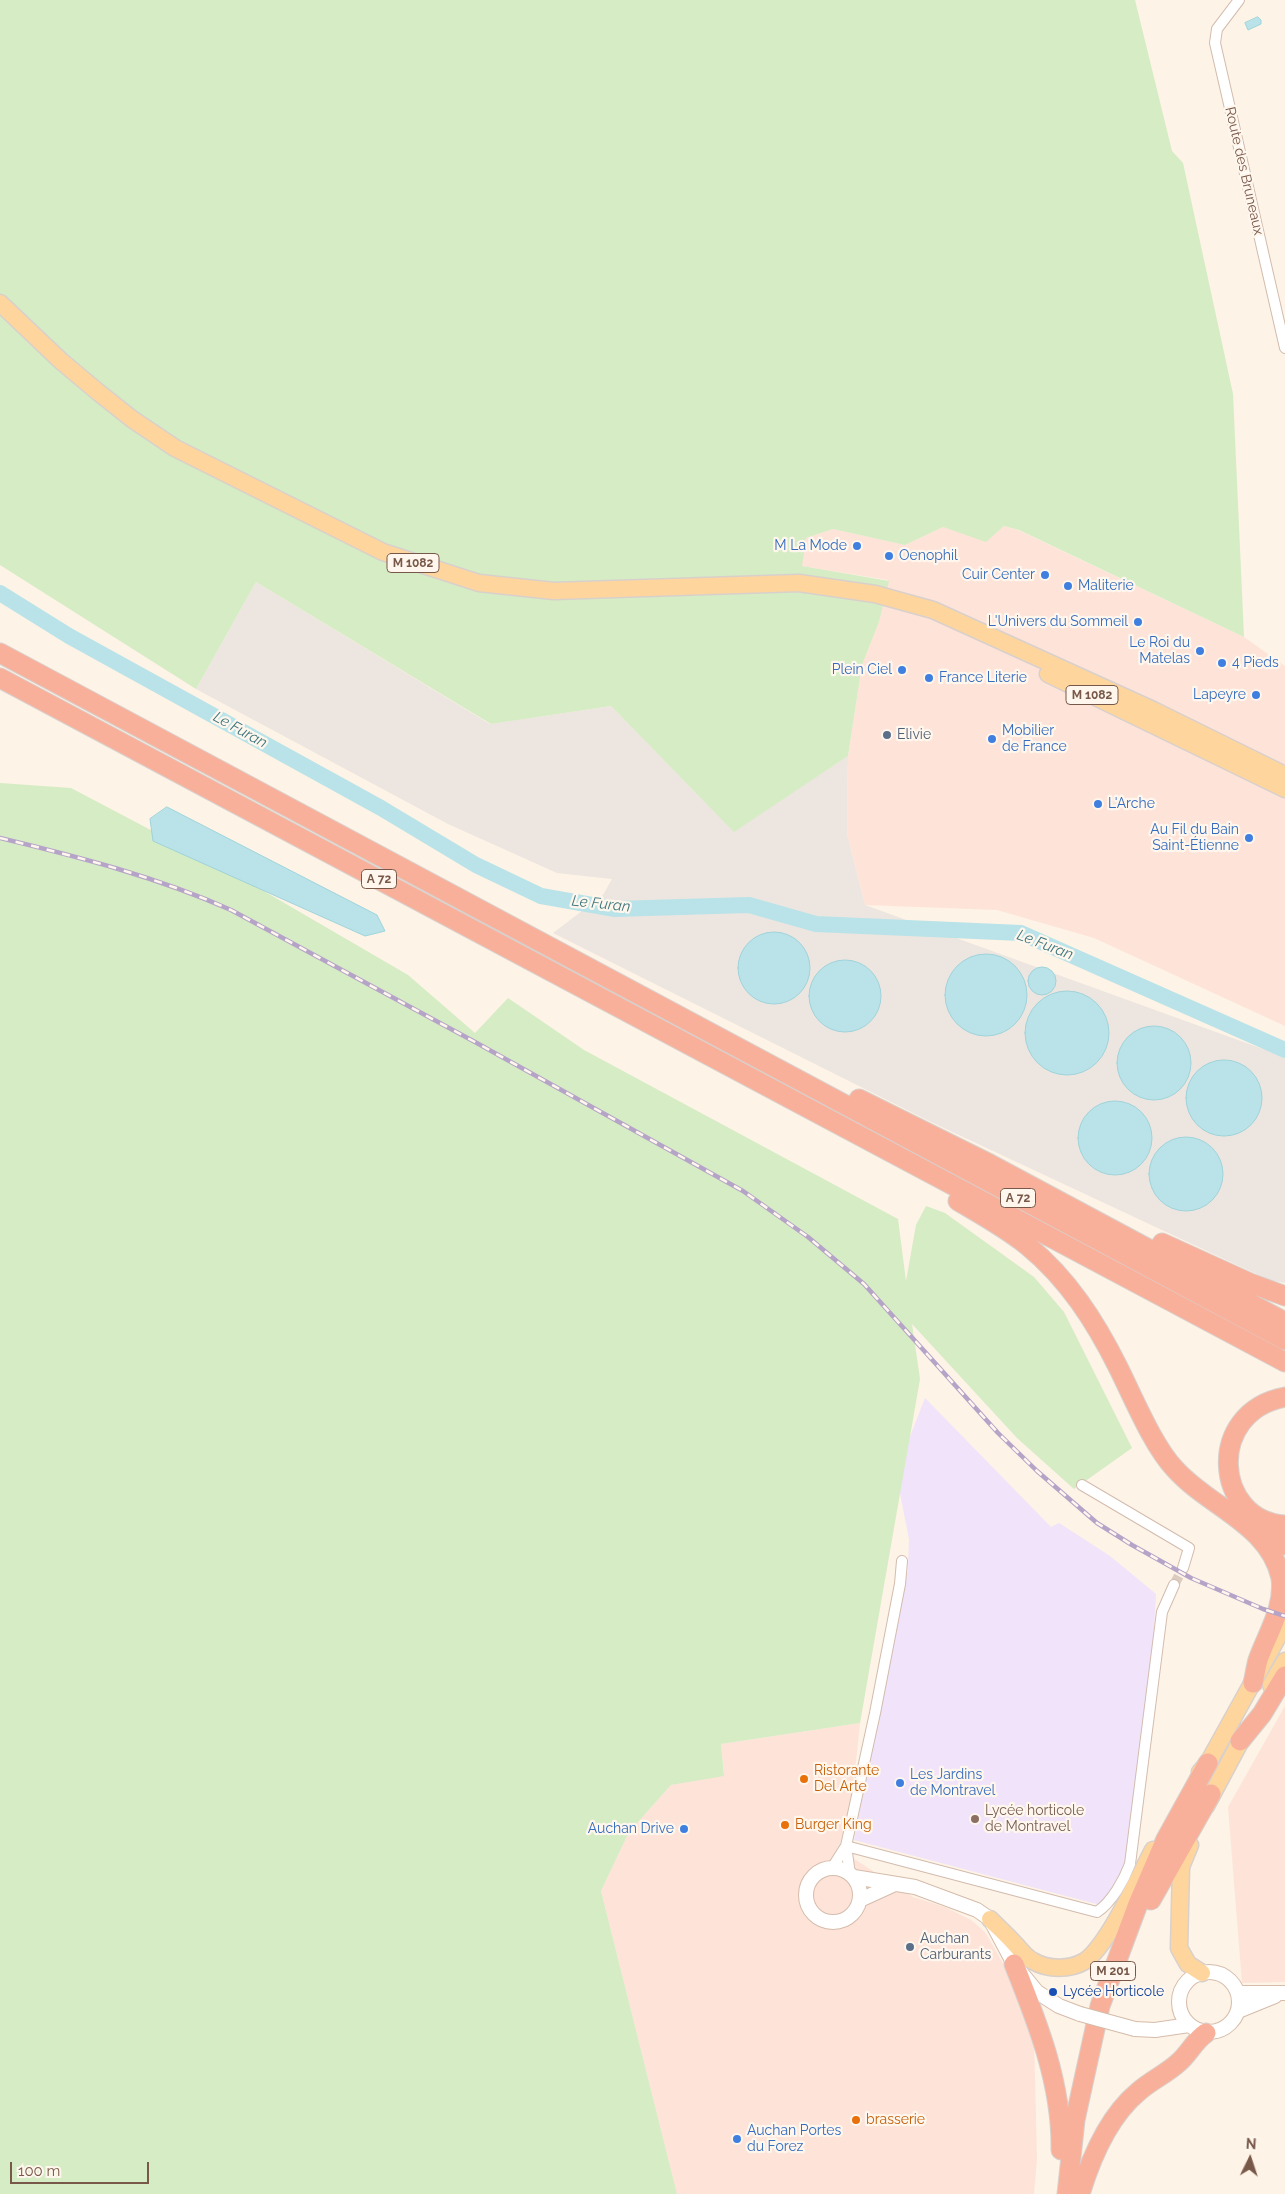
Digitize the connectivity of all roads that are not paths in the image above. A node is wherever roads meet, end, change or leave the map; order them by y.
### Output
1 (1239, 0) edge
2 (0, 303) edge
3 (1285, 348) edge
4 (900, 601) junction
5 (0, 652) edge
6 (0, 678) edge
7 (1285, 775) edge
8 (1285, 789) edge
9 (752, 1056) junction
10 (990, 1164) junction
11 (917, 1165) junction
12 (1285, 1296) edge
13 (1285, 1322) edge
14 (1285, 1340) edge
15 (1285, 1362) edge
16 (1285, 1397) edge
17 (1082, 1485) dead end
18 (1285, 1525) edge
19 (1255, 1531) junction
20 (1285, 1546) edge
21 (902, 1562) dead end
22 (1183, 1568) tunnel mouth
23 (1174, 1585) tunnel mouth
24 (1285, 1624) edge
25 (1285, 1661) edge
26 (1285, 1676) edge
27 (1253, 1683) junction
28 (1240, 1741) junction
29 (1208, 1763) junction
30 (1211, 1794) junction
31 (846, 1846) junction
32 (832, 1868) junction
33 (852, 1876) junction
34 (895, 1884) junction
35 (860, 1900) junction
36 (990, 1919) junction
37 (1014, 1964) junction
38 (1202, 1973) junction
39 (1238, 1993) junction
40 (1283, 1993) edge
41 (1180, 2010) junction
42 (1238, 2011) junction
43 (1188, 2025) junction
44 (1155, 2030) junction
45 (1206, 2033) junction
46 (1060, 2194) edge
47 (1067, 2194) edge
48 (1072, 2194) edge
49 (1080, 2194) edge

1 - 3 street, Route des Bruneaux
2 - 4 main road, M 1082
4 - 7 main road, M 1082
4 - 8 main road, M 1082
5 - 9 highway, A 72
6 - 11 highway, A 72
9 - 10 highway
9 - 14 highway, A 72
10 - 12 highway
10 - 13 highway
11 - 15 highway, A 72
11 - 19 highway
16 - 18 highway
17 - 22 street
19 - 20 highway
19 - 27 highway
21 - 31 street
23 - 31 street
24 - 27 main road, M 201
25 - 28 main road, M 201
26 - 28 highway
27 - 29 main road, M 201
28 - 30 main road, M 201
29 - 36 main road
29 - 47 highway, M 201
30 - 38 main road
30 - 48 highway, M 201
31 - 32 street
31 - 33 street
32 - 33 street
32 - 35 street
33 - 34 street
33 - 35 street
34 - 35 street
34 - 36 street
36 - 37 street
37 - 44 street, bridge
37 - 46 highway
38 - 39 street
38 - 41 street
39 - 40 street
39 - 42 street
40 - 42 street
41 - 43 street
41 - 44 street
42 - 45 street
43 - 44 street
43 - 45 street
45 - 49 highway

